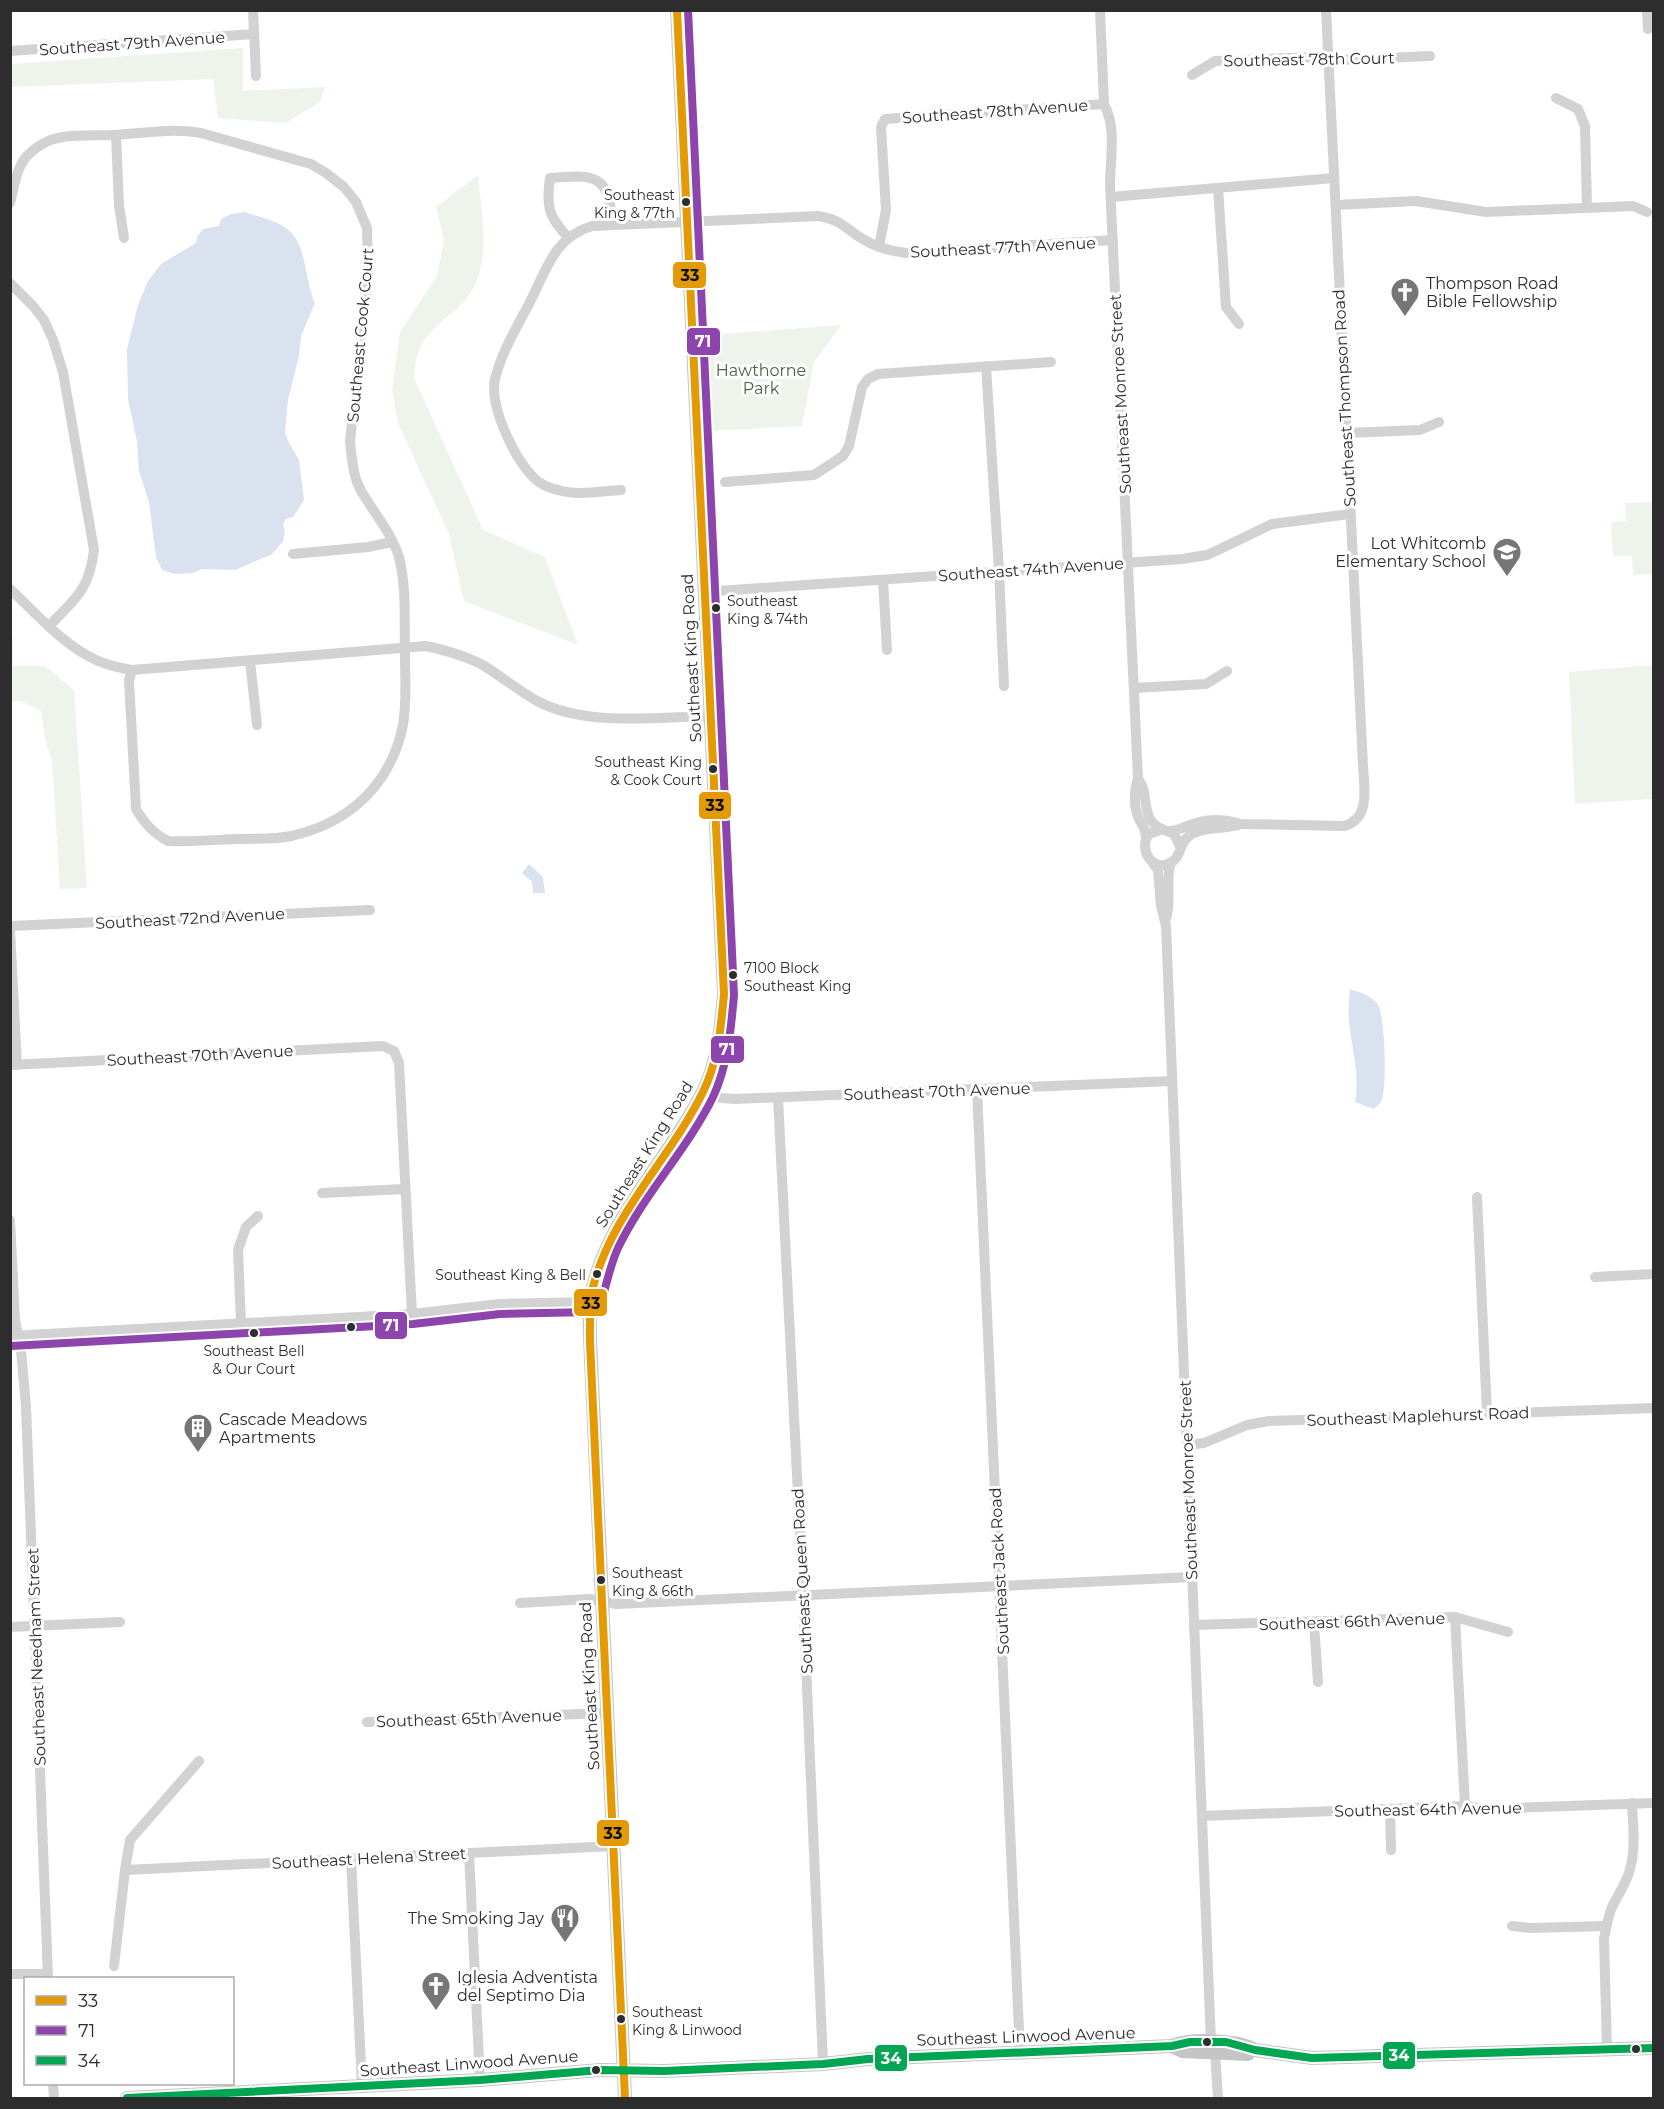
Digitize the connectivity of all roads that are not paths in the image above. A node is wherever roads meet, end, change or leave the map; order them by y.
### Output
1 (253, 10) edge
2 (677, 10) edge
3 (1100, 10) edge
4 (1326, 10) edge
5 (1647, 10) edge
6 (1648, 29) dead end
7 (254, 34) junction
8 (10, 51) edge
9 (1430, 56) dead end
10 (1328, 58) junction
11 (1192, 75) dead end
12 (256, 76) dead end
13 (1556, 98) dead end
14 (1104, 104) junction
15 (116, 135) junction
16 (1334, 178) junction
17 (1218, 188) junction
18 (1111, 197) junction
19 (10, 203) edge
20 (1336, 205) junction
21 (1587, 208) junction
22 (1647, 212) dead end
23 (687, 223) junction
24 (612, 225) junction
25 (568, 237) junction
26 (124, 238) dead end
27 (1113, 240) junction
28 (879, 247) junction
29 (10, 283) edge
30 (1239, 324) dead end
31 (1051, 362) dead end
32 (986, 366) junction
33 (1438, 422) dead end
34 (1346, 434) junction
35 (725, 482) dead end
36 (621, 490) dead end
37 (1350, 514) junction
38 (392, 542) junction
39 (293, 554) dead end
40 (1127, 561) junction
41 (999, 570) junction
42 (883, 580) junction
43 (10, 589) edge
44 (704, 592) junction
45 (49, 626) junction
46 (405, 646) junction
47 (887, 650) dead end
48 (250, 661) junction
49 (132, 670) junction
50 (1227, 671) dead end
51 (1004, 686) dead end
52 (1134, 688) junction
53 (711, 716) junction
54 (257, 725) dead end
55 (1138, 778) junction
56 (1241, 824) junction
57 (1166, 830) junction
58 (1146, 838) junction
59 (1180, 846) junction
60 (1171, 862) junction
61 (1153, 863) junction
62 (370, 910) dead end
63 (1166, 919) junction
64 (10, 928) edge
65 (14, 1065) edge
66 (1172, 1081) junction
67 (977, 1089) junction
68 (704, 1091) junction
69 (778, 1098) junction
70 (405, 1189) junction
71 (322, 1193) dead end
72 (1477, 1197) dead end
73 (258, 1216) dead end
74 (10, 1220) edge
75 (1653, 1274) edge
76 (1595, 1277) dead end
77 (591, 1302) junction
78 (412, 1314) junction
79 (241, 1325) junction
80 (15, 1336) edge
81 (1653, 1408) edge
82 (1487, 1413) junction
83 (1187, 1445) junction
84 (1192, 1577) junction
85 (999, 1587) junction
86 (803, 1594) junction
87 (602, 1601) junction
88 (520, 1603) dead end
89 (1455, 1617) junction
90 (120, 1622) dead end
91 (1314, 1623) junction
92 (1194, 1625) junction
93 (34, 1626) junction
94 (10, 1627) edge
95 (1508, 1632) dead end
96 (1318, 1682) dead end
97 (607, 1713) junction
98 (367, 1722) dead end
99 (199, 1761) dead end
100 (1632, 1803) junction
101 (1653, 1803) edge
102 (1465, 1806) junction
103 (1390, 1809) junction
104 (1202, 1816) junction
105 (613, 1846) junction
106 (1391, 1850) dead end
107 (469, 1853) junction
108 (351, 1858) junction
109 (124, 1870) junction
110 (1512, 1926) dead end
111 (1606, 1926) junction
112 (114, 1966) dead end
113 (10, 1974) edge
114 (48, 1976) edge
115 (1213, 2047) junction
116 (1653, 2048) edge
117 (1606, 2050) junction
118 (1020, 2053) junction
119 (823, 2064) junction
120 (623, 2071) junction
121 (480, 2080) junction
122 (362, 2086) junction
123 (232, 2088) edge
124 (127, 2098) edge
125 (152, 2098) edge
126 (625, 2098) edge
127 (1218, 2098) edge

1 - 7 street
2 - 23 main road, Southeast King Road
3 - 14 street, Southeast Monroe Street
4 - 10 street, Southeast Thompson Road
5 - 6 street
7 - 8 street, Southeast 79th Avenue
7 - 12 street
9 - 10 street, Southeast 78th Court
10 - 11 street, Southeast 78th Court
10 - 16 street, Southeast Thompson Road
13 - 21 street
14 - 18 street, Southeast Monroe Street
14 - 28 street, Southeast 78th Avenue
15 - 19 street, Southeast Cook Court
15 - 26 street
15 - 38 street, Southeast Cook Court
16 - 17 street
16 - 20 street, Southeast Thompson Road
17 - 18 street
17 - 30 street
18 - 27 street, Southeast Monroe Street
20 - 21 street
20 - 34 street, Southeast Thompson Road
21 - 22 street
23 - 24 street, Southeast 77th Avenue
23 - 28 street, Southeast 77th Avenue
23 - 44 main road, Southeast King Road
24 - 25 street, Southeast 77th Avenue
24 - 25 street
25 - 36 street
27 - 28 street, Southeast 77th Avenue
27 - 40 street, Southeast Monroe Street
29 - 45 street
31 - 32 street
32 - 35 street
32 - 41 street
33 - 34 street
34 - 37 street, Southeast Thompson Road
37 - 40 street, Southeast 74th Avenue
37 - 56 street, Southeast Thompson Road
38 - 39 street
38 - 46 street, Southeast Cook Court
40 - 41 street, Southeast 74th Avenue
40 - 52 street, Southeast Monroe Street
41 - 42 street, Southeast 74th Avenue
41 - 51 street
42 - 44 street, Southeast 74th Avenue
42 - 47 street
43 - 45 street
44 - 53 main road, Southeast King Road
45 - 49 street
46 - 48 street
46 - 49 street, Southeast Cook Court
46 - 53 street
48 - 49 street
48 - 54 street
50 - 52 street
52 - 55 street, Southeast Monroe Street
53 - 68 main road, Southeast King Road
55 - 57 street, Southeast Monroe Street
55 - 58 street, Southeast Monroe Street
56 - 57 street
56 - 59 street
57 - 58 street
57 - 59 street
58 - 61 street
59 - 60 street
60 - 61 street
60 - 63 street, Southeast Monroe Street
61 - 63 street, Southeast Monroe Street
62 - 64 street, Southeast 72nd Avenue
63 - 66 street, Southeast Monroe Street
64 - 65 street
65 - 70 street, Southeast 70th Avenue
66 - 67 street, Southeast 70th Avenue
66 - 83 street, Southeast Monroe Street
67 - 69 street, Southeast 70th Avenue
67 - 85 street, Southeast Jack Road
68 - 69 street, Southeast 70th Avenue
68 - 77 main road, Southeast King Road
69 - 86 street, Southeast Queen Road
70 - 71 street
70 - 78 street
72 - 82 street
73 - 79 street
74 - 80 street, Southeast Needham Street
75 - 76 street
77 - 78 street
77 - 87 main road, Southeast King Road
78 - 79 street
79 - 80 street
80 - 93 street, Southeast Needham Street
81 - 82 street, Southeast Maplehurst Road
82 - 83 street, Southeast Maplehurst Road
83 - 84 street, Southeast Monroe Street
84 - 85 street
84 - 92 street, Southeast Monroe Street
85 - 86 street
85 - 118 street, Southeast Jack Road
86 - 87 street
86 - 119 street, Southeast Queen Road
87 - 88 street
87 - 97 main road, Southeast King Road
89 - 91 street, Southeast 66th Avenue
89 - 95 street, Southeast 66th Avenue
89 - 102 street
90 - 93 street
91 - 92 street, Southeast 66th Avenue
91 - 96 street
92 - 104 street, Southeast Monroe Street
93 - 94 street
93 - 114 street, Southeast Needham Street
97 - 98 street, Southeast 65th Avenue
97 - 105 main road, Southeast King Road
99 - 109 street
100 - 101 street, Southeast 64th Avenue
100 - 102 street, Southeast 64th Avenue
100 - 111 street
102 - 103 street, Southeast 64th Avenue
103 - 104 street, Southeast 64th Avenue
103 - 106 street
104 - 115 street, Southeast Monroe Street
105 - 107 street, Southeast Helena Street
105 - 120 main road, Southeast King Road
107 - 108 street, Southeast Helena Street
107 - 121 street
108 - 109 street, Southeast Helena Street
108 - 122 street
109 - 112 street
110 - 111 street
111 - 117 street
113 - 114 street
115 - 117 main road, Southeast Linwood Avenue
115 - 118 main road, Southeast Linwood Avenue
115 - 127 street, Southeast Monroe Street
116 - 117 main road, Southeast Linwood Avenue
118 - 119 main road, Southeast Linwood Avenue
119 - 120 main road, Southeast Linwood Avenue
120 - 121 main road, Southeast Linwood Avenue
120 - 126 main road, Southeast King Road
121 - 122 main road, Southeast Linwood Avenue
122 - 123 main road, Southeast Linwood Avenue
123 - 125 main road, Southeast Linwood Avenue
124 - 125 main road, Southeast Linwood Avenue

